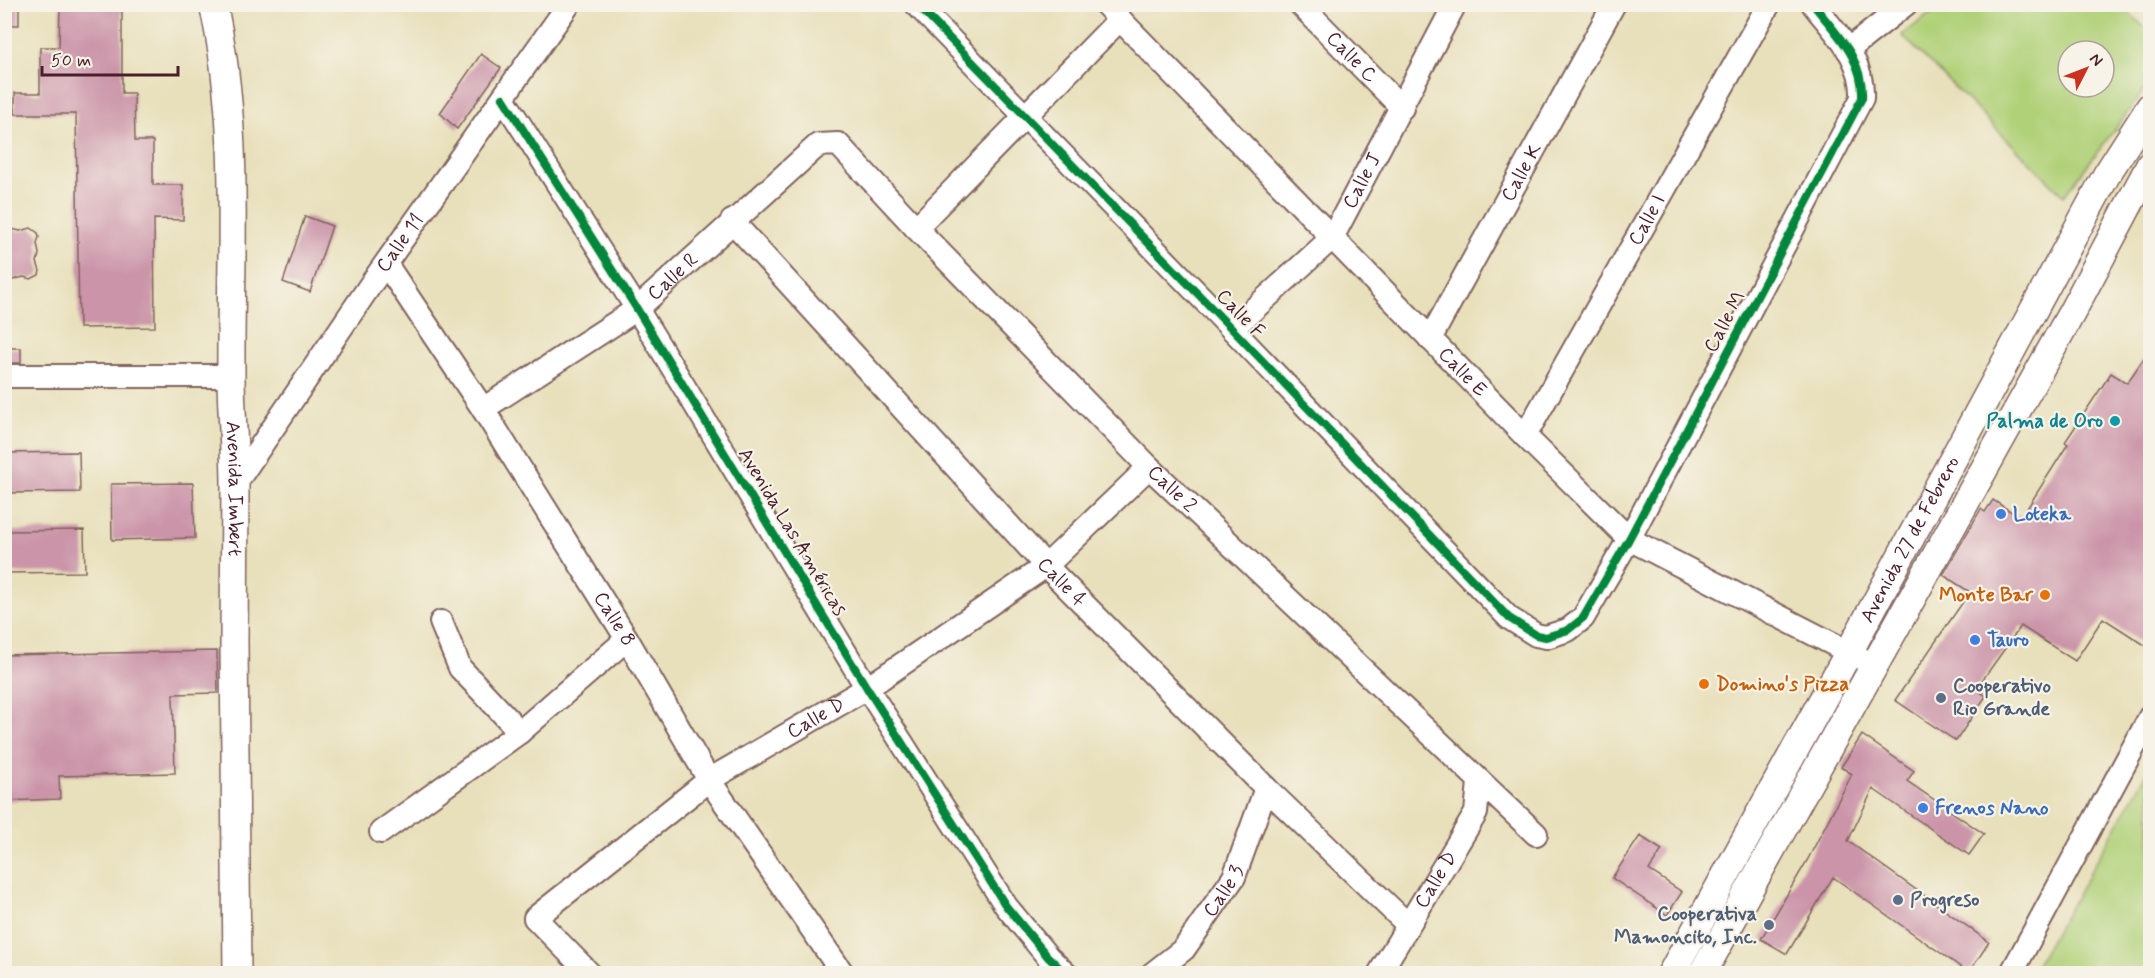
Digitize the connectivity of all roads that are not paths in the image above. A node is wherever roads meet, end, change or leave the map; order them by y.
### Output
1 (213, 4) edge
2 (569, 4) edge
3 (916, 4) edge
4 (1300, 4) edge
5 (1455, 4) edge
6 (1614, 4) edge
7 (1769, 4) edge
8 (1813, 4) edge
9 (1906, 4) edge
10 (1113, 12) edge
11 (1848, 50) junction
12 (503, 98) junction
13 (2151, 107) edge
14 (1402, 108) junction
15 (1026, 117) junction
16 (818, 145) joint
17 (2151, 165) edge
18 (732, 221) junction
19 (916, 228) junction
20 (1332, 238) junction
21 (386, 264) junction
22 (637, 309) junction
23 (1232, 329) junction
24 (1430, 339) junction
25 (4, 376) edge
26 (231, 376) junction
27 (483, 409) junction
28 (1525, 436) junction
29 (1149, 467) junction
30 (235, 484) junction
31 (1629, 539) junction
32 (1046, 566) junction
33 (441, 622) dead end
34 (1546, 637) joint
35 (627, 639) junction
36 (1849, 652) junction
37 (1875, 666) junction
38 (867, 688) junction
39 (2151, 717) edge
40 (520, 732) junction
41 (709, 780) junction
42 (1479, 782) junction
43 (1266, 788) junction
44 (381, 832) dead end
45 (1536, 834) dead end
46 (1408, 925) junction
47 (237, 974) edge
48 (590, 974) edge
49 (843, 974) edge
50 (1066, 974) edge
51 (1152, 974) edge
52 (1379, 974) edge
53 (1671, 974) edge
54 (1702, 974) edge
55 (2011, 974) edge

1 - 26 main road, Avenida Imbert
2 - 12 street, Calle 11
3 - 15 street, Calle F
4 - 14 street, Calle C
5 - 14 street, Calle J
6 - 24 street, Calle K
7 - 28 street, Calle I
8 - 11 street, Calle M
9 - 11 street
10 - 15 street
10 - 20 street, Calle E
11 - 31 street, Calle M
12 - 21 street, Calle 11
12 - 22 street, Avenida Las Américas
13 - 36 main road, Avenida 27 de Febrero
14 - 20 street, Calle J
15 - 19 street
15 - 23 street, Calle F
16 - 18 street, Calle R
16 - 19 street, Calle 2
17 - 37 main road, Avenida 27 de Febrero
18 - 22 street, Calle R
18 - 32 street, Calle 4
19 - 29 street, Calle 2
20 - 23 street, Calle J
20 - 24 street, Calle E
21 - 27 street, Calle 8
21 - 30 street, Calle 11
22 - 27 street, Calle R
22 - 38 street, Avenida Las Américas
23 - 34 street, Calle F
24 - 28 street, Calle E
25 - 26 street
26 - 30 main road, Avenida Imbert
27 - 35 street, Calle 8
28 - 31 street, Calle E
29 - 32 street, Calle D
29 - 42 street, Calle 2
30 - 47 main road, Avenida Imbert
31 - 34 street, Calle M
31 - 36 street, Calle E
32 - 38 street, Calle D
32 - 43 street, Calle 4
33 - 40 street
35 - 40 street
35 - 41 street, Calle 8
36 - 37 street, Calle E
36 - 53 main road, Avenida 27 de Febrero
37 - 54 main road, Avenida 27 de Febrero
38 - 41 street, Calle D
38 - 50 street, Avenida Las Américas
39 - 55 street
40 - 44 street
41 - 48 street, Calle D
41 - 49 street, Calle 8
42 - 45 street, Calle 2
42 - 46 street, Calle D
43 - 46 street, Calle 4
43 - 51 street, Calle 3
46 - 52 street, Calle D

